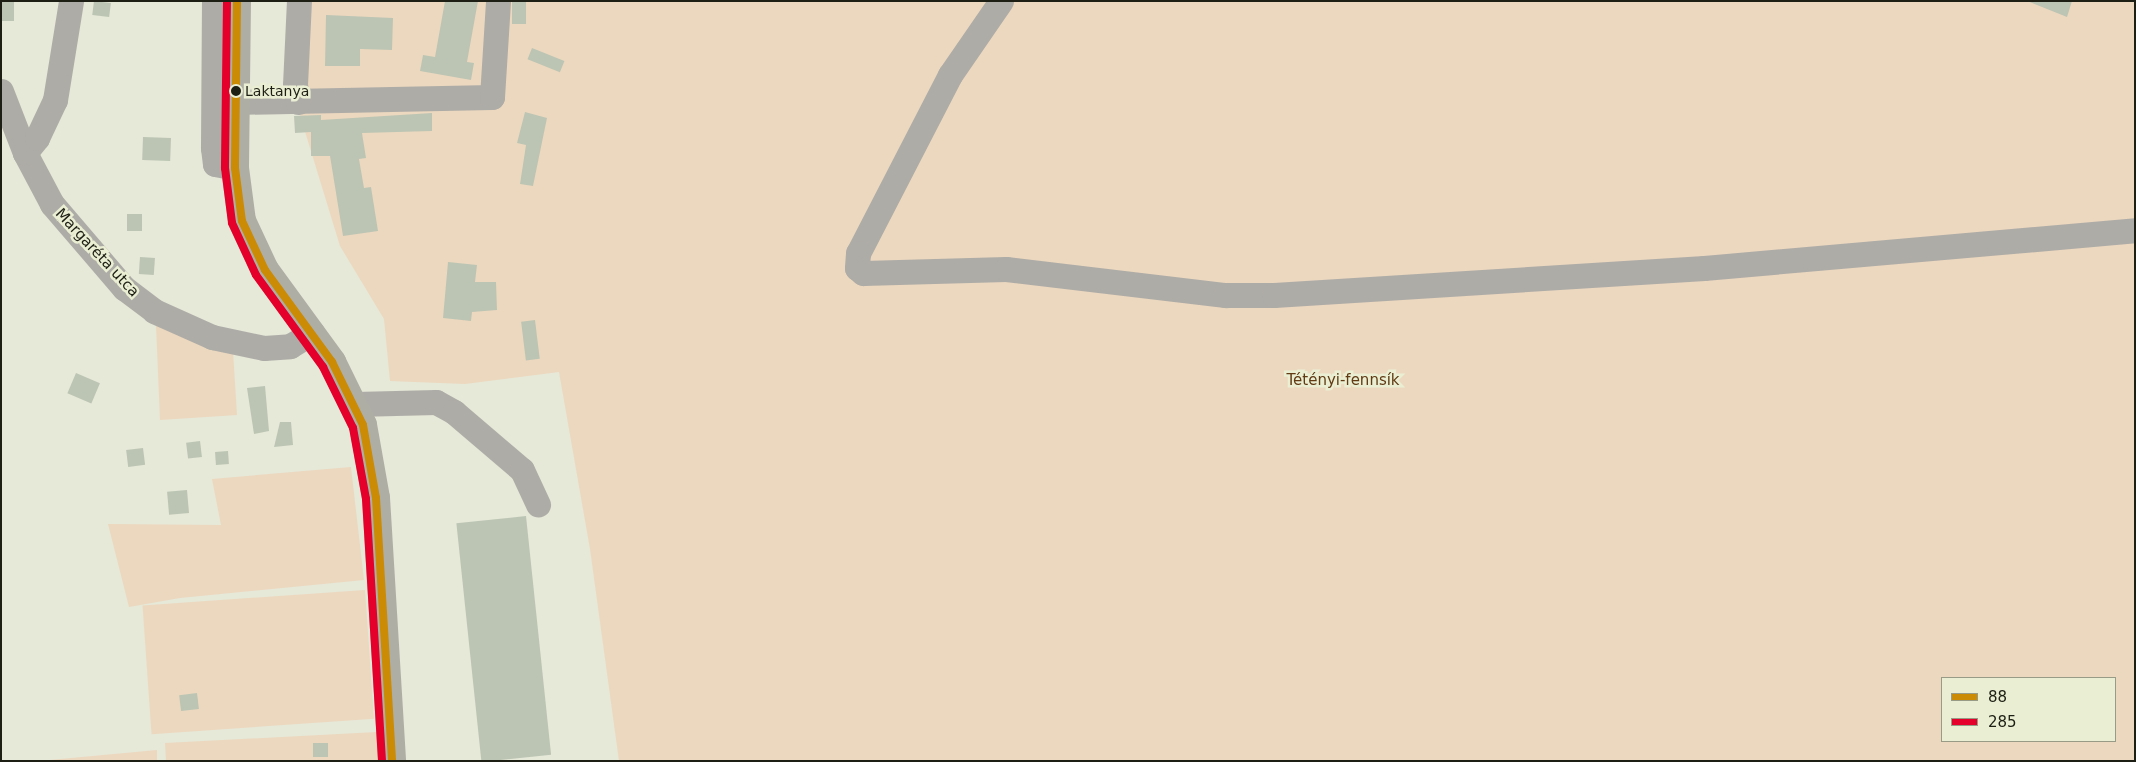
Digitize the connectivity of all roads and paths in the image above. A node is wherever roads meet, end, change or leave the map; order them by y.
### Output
1 (71, 1) edge
2 (214, 1) edge
3 (237, 1) edge
4 (299, 1) edge
5 (498, 1) edge
6 (1000, 1) edge
7 (1, 92) edge
8 (236, 102) junction
9 (298, 102) junction
10 (25, 152) junction
11 (235, 168) junction
12 (2135, 230) edge
13 (312, 333) junction
14 (355, 404) junction
15 (538, 504) dead end
16 (392, 761) edge

1 - 10 street
2 - 11 street
3 - 8 main road
4 - 9 street
5 - 9 street
6 - 12 street
7 - 10 street, Margaréta utca
8 - 9 street
8 - 11 main road
10 - 13 street, Margaréta utca
11 - 13 main road
13 - 14 main road
14 - 15 street
14 - 16 main road

